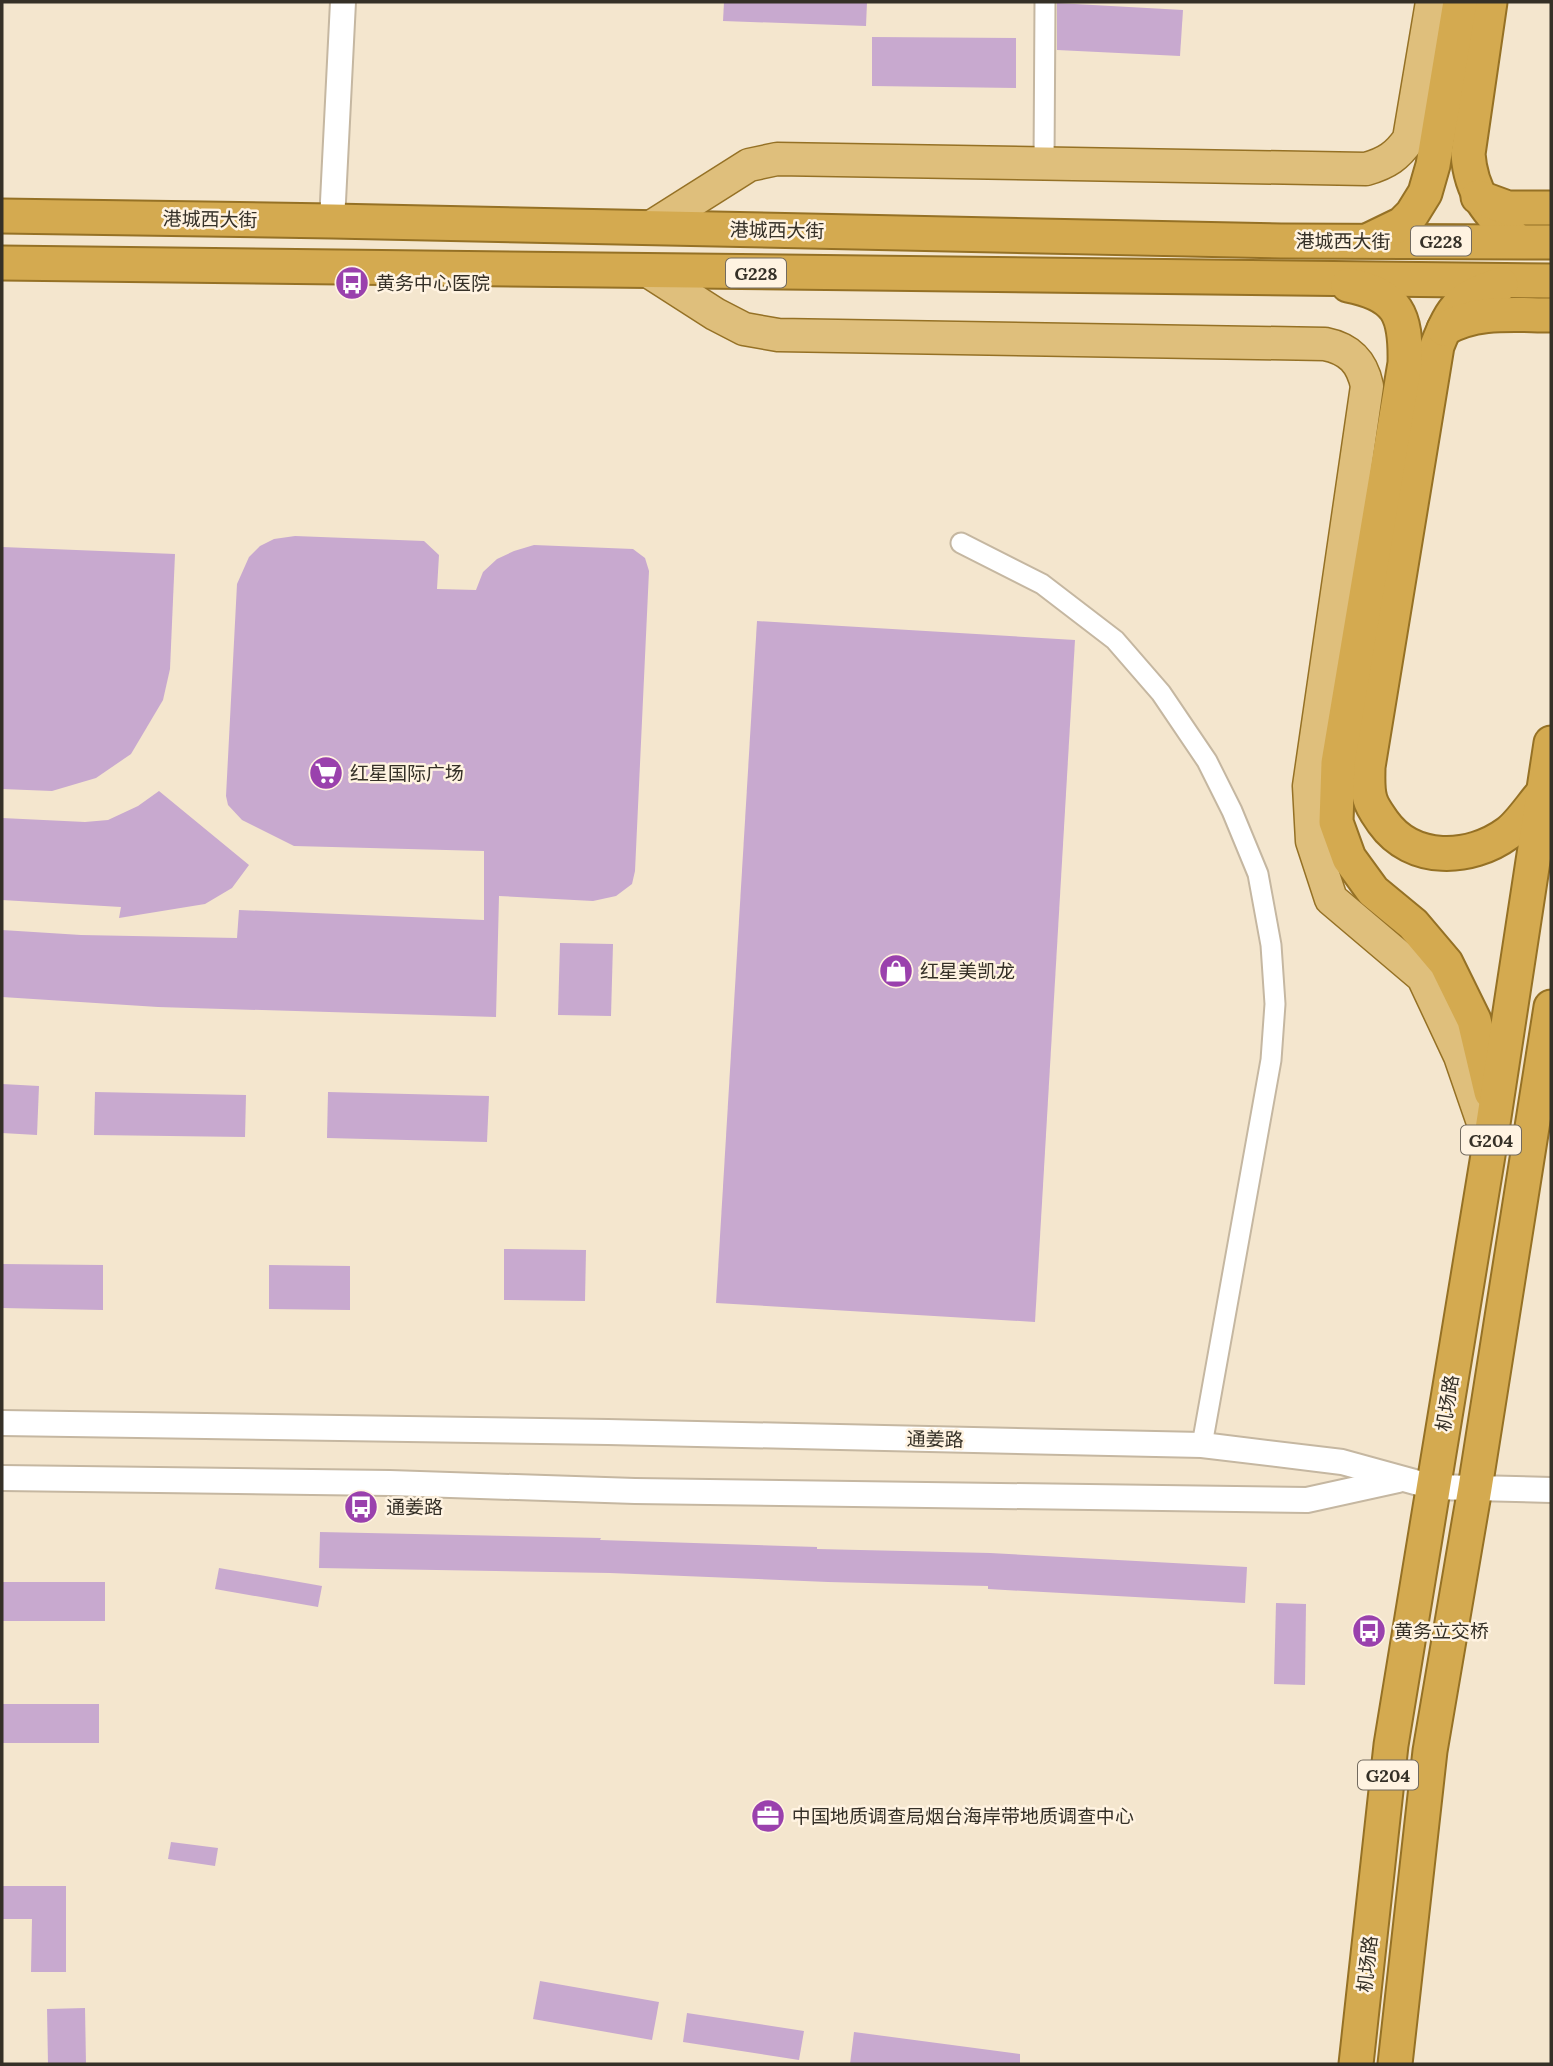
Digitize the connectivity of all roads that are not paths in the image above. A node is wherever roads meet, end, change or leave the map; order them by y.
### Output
1 (343, 2) edge
2 (1045, 2) edge
3 (1432, 2) edge
4 (1460, 2) edge
5 (1490, 2) edge
6 (1044, 163) junction
7 (1478, 197) junction
8 (1537, 207) edge
9 (2, 216) edge
10 (332, 221) junction
11 (651, 227) junction
12 (1517, 241) junction
13 (1366, 242) junction
14 (1551, 242) edge
15 (2, 263) edge
16 (648, 271) junction
17 (1276, 278) junction
18 (1510, 280) junction
19 (1551, 281) edge
20 (1551, 316) edge
21 (1444, 329) junction
22 (961, 543) dead end
23 (1551, 743) edge
24 (1543, 793) junction
25 (1551, 1007) edge
26 (1551, 1065) edge
27 (1543, 1110) edge
28 (1493, 1127) junction
29 (2, 1423) edge
30 (1202, 1445) junction
31 (2, 1478) edge
32 (1418, 1483) junction
33 (1475, 1488) junction
34 (1551, 1490) edge
35 (1356, 2064) edge
36 (1395, 2064) edge

1 - 10 street
2 - 6 street
3 - 6 main road
4 - 13 highway
5 - 7 highway
6 - 11 main road
7 - 8 highway
7 - 12 highway
9 - 10 highway, 港城西大街 / G228
10 - 11 highway, 港城西大街 / G228
11 - 13 highway, 港城西大街 / G228
12 - 13 highway, 港城西大街 / G228
12 - 14 highway, 港城西大街 / G228
15 - 16 highway, 港城西大街 / G228
16 - 17 highway, 港城西大街 / G228
16 - 28 main road
17 - 18 highway, 港城西大街 / G228
17 - 28 highway
18 - 19 highway, 港城西大街 / G228
18 - 21 highway
20 - 21 highway
21 - 24 highway
22 - 30 street
23 - 24 highway, 机场路 / G204
24 - 28 highway, 机场路 / G204
25 - 27 highway, 机场路 / G204
26 - 27 highway
27 - 33 highway, 机场路 / G204
28 - 32 highway, 机场路 / G204
29 - 30 street, 通姜路
30 - 32 street, 通姜路
31 - 32 street
32 - 33 street
32 - 35 highway, 机场路 / G204
33 - 34 street
33 - 36 highway, 机场路 / G204

